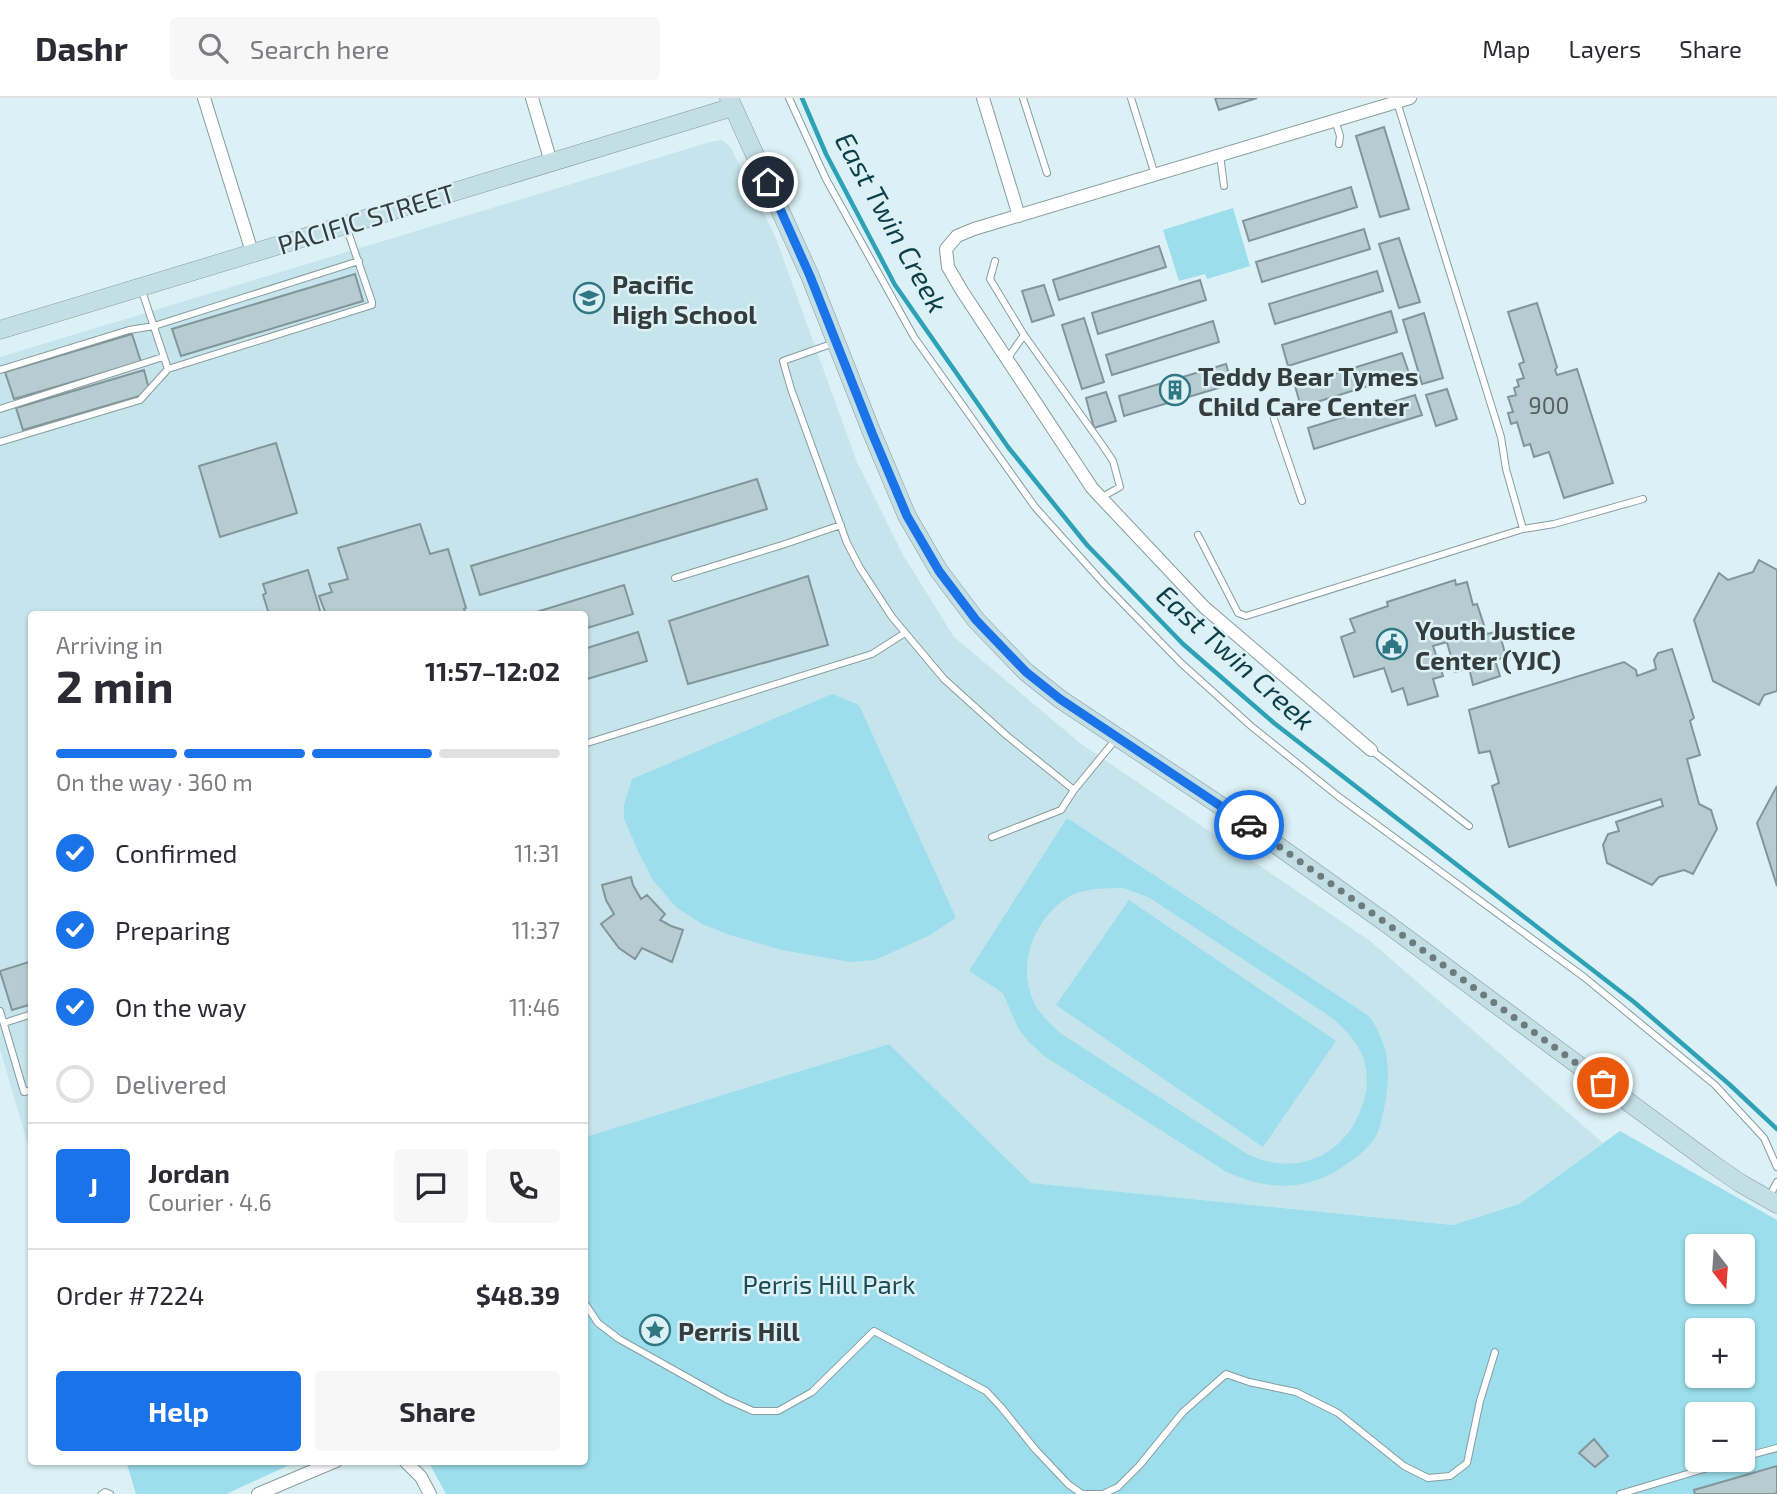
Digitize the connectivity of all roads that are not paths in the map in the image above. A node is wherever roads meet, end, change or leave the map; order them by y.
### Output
1 (204, 98) edge
2 (531, 98) edge
3 (789, 98) edge
4 (983, 98) edge
5 (1023, 98) edge
6 (1131, 98) edge
7 (1404, 100) edge
8 (731, 103) edge
9 (1335, 121) junction
10 (1339, 144) dead end
11 (1220, 155) junction
12 (551, 162) junction
13 (1047, 173) dead end
14 (1155, 175) junction
15 (1224, 186) dead end
16 (1019, 216) junction
17 (345, 224) junction
18 (252, 252) junction
19 (359, 261) junction
20 (995, 261) dead end
21 (141, 288) junction
22 (154, 326) junction
23 (0, 330) edge
24 (1024, 335) junction
25 (836, 342) junction
26 (163, 357) junction
27 (1007, 359) junction
28 (167, 369) junction
29 (0, 370) edge
30 (0, 409) edge
31 (1274, 419) dead end
32 (0, 442) edge
33 (1101, 498) junction
34 (1643, 499) dead end
35 (1302, 501) dead end
36 (841, 525) junction
37 (1523, 529) junction
38 (1198, 535) dead end
39 (675, 578) dead end
40 (905, 633) junction
41 (1118, 738) junction
42 (588, 743) edge
43 (1371, 750) joint
44 (1074, 790) junction
45 (1469, 826) dead end
46 (992, 837) dead end
47 (0, 1011) edge
48 (28, 1015) edge
49 (4, 1023) junction
50 (28, 1091) edge
51 (1777, 1167) edge
52 (1777, 1182) edge
53 (1773, 1201) edge
54 (588, 1308) edge
55 (1495, 1352) dead end
56 (1777, 1448) edge
57 (1755, 1454) edge
58 (327, 1465) edge
59 (409, 1465) edge
60 (1694, 1472) edge
61 (102, 1494) edge
62 (110, 1494) edge
63 (258, 1494) edge
64 (430, 1494) edge
65 (1620, 1494) edge

1 - 18 street
2 - 12 street
3 - 51 lane
4 - 16 street
5 - 13 lane
6 - 14 lane
7 - 9 street
7 - 37 lane
8 - 12 street, PACIFIC STREET
8 - 25 street
9 - 10 lane
9 - 11 street
11 - 14 street
11 - 15 lane
12 - 17 street, PACIFIC STREET
14 - 16 street
16 - 27 street
17 - 18 street, PACIFIC STREET
17 - 19 lane
18 - 21 street, PACIFIC STREET
19 - 22 lane
19 - 28 lane
20 - 24 lane
21 - 22 lane
21 - 23 street, PACIFIC STREET
22 - 26 lane
22 - 29 lane
24 - 27 lane
24 - 33 lane
25 - 36 lane
25 - 41 street
26 - 28 lane
26 - 30 lane
27 - 33 street
28 - 32 lane
31 - 35 lane
33 - 43 street
34 - 37 lane
36 - 39 lane
36 - 40 lane
37 - 38 lane
40 - 42 lane
40 - 44 lane
41 - 44 lane
41 - 53 street
43 - 45 lane
44 - 46 lane
47 - 49 lane
48 - 49 lane
49 - 50 lane
52 - 53 lane
54 - 55 lane
56 - 57 lane
58 - 63 street
59 - 64 street
60 - 65 lane
61 - 62 lane

